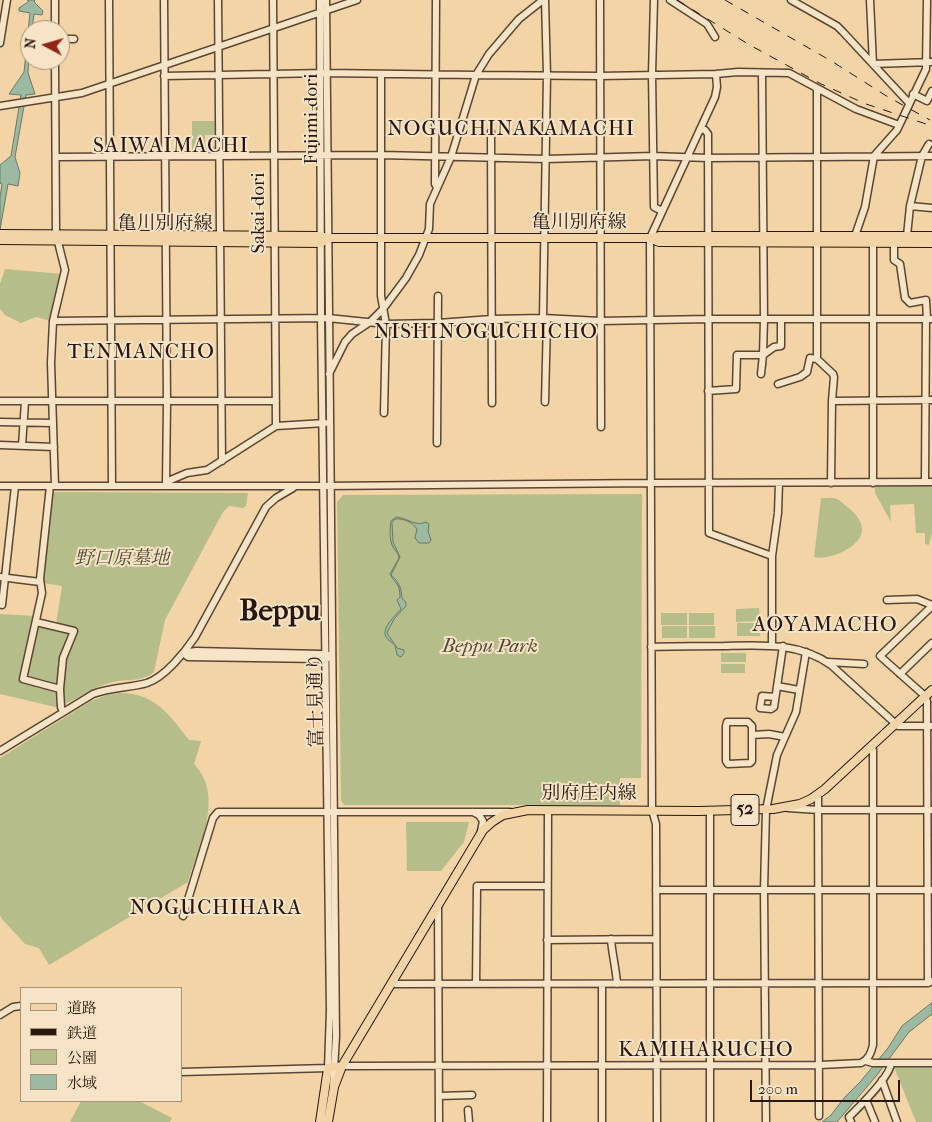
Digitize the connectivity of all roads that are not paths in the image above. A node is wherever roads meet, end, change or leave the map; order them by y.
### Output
1 (7, 0) edge
2 (55, 0) edge
3 (109, 0) edge
4 (164, 0) edge
5 (218, 0) edge
6 (273, 0) edge
7 (320, 0) edge
8 (326, 0) edge
9 (357, 0) edge
10 (436, 0) edge
11 (600, 0) edge
12 (654, 0) edge
13 (670, 0) edge
14 (791, 0) edge
15 (870, 0) edge
16 (927, 0) edge
17 (540, 1) edge
18 (323, 11) junction
19 (55, 20) edge
20 (274, 28) junction
21 (715, 37) dead end
22 (70, 39) edge
23 (74, 39) dead end
24 (0, 43) edge
25 (218, 47) junction
26 (929, 62) edge
27 (873, 64) junction
28 (164, 66) junction
29 (55, 70) edge
30 (323, 73) junction
31 (219, 74) junction
32 (273, 74) junction
33 (381, 74) junction
34 (436, 74) junction
35 (652, 74) junction
36 (716, 74) junction
37 (762, 74) junction
38 (547, 75) junction
39 (164, 76) junction
40 (476, 76) junction
41 (600, 76) junction
42 (110, 83) junction
43 (817, 88) junction
44 (914, 94) junction
45 (931, 95) edge
46 (55, 98) junction
47 (909, 103) junction
48 (0, 106) edge
49 (899, 124) junction
50 (700, 129) junction
51 (491, 132) dead end
52 (928, 144) dead end
53 (324, 155) junction
54 (381, 155) junction
55 (110, 156) junction
56 (165, 156) junction
57 (274, 156) junction
58 (653, 156) junction
59 (687, 156) junction
60 (817, 156) junction
61 (874, 156) junction
62 (922, 156) junction
63 (932, 156) edge
64 (56, 157) junction
65 (220, 157) junction
66 (436, 157) junction
67 (451, 157) junction
68 (491, 157) junction
69 (600, 157) junction
70 (762, 157) junction
71 (708, 158) junction
72 (546, 159) junction
73 (437, 188) junction
74 (910, 206) junction
75 (932, 208) edge
76 (662, 211) junction
77 (0, 234) edge
78 (854, 236) junction
79 (907, 236) junction
80 (932, 236) edge
81 (57, 237) junction
82 (111, 237) junction
83 (6, 238) edge
84 (166, 238) junction
85 (220, 238) junction
86 (275, 238) junction
87 (382, 238) junction
88 (600, 238) junction
89 (650, 238) junction
90 (324, 239) junction
91 (425, 239) junction
92 (492, 239) junction
93 (545, 239) junction
94 (708, 239) junction
95 (873, 239) junction
96 (894, 239) junction
97 (763, 240) junction
98 (818, 240) junction
99 (932, 242) edge
100 (438, 296) dead end
101 (383, 309) junction
102 (325, 318) junction
103 (709, 318) junction
104 (275, 319) junction
105 (492, 319) junction
106 (545, 319) junction
107 (651, 319) junction
108 (764, 319) junction
109 (781, 319) junction
110 (818, 319) junction
111 (873, 319) junction
112 (928, 319) edge
113 (111, 320) junction
114 (166, 320) junction
115 (220, 320) junction
116 (53, 321) junction
117 (600, 321) junction
118 (370, 322) junction
119 (438, 323) junction
120 (386, 324) junction
121 (763, 355) junction
122 (817, 359) junction
123 (329, 374) junction
124 (761, 374) dead end
125 (322, 381) junction
126 (778, 384) dead end
127 (708, 391) junction
128 (873, 400) junction
129 (929, 400) edge
130 (222, 401) junction
131 (276, 401) junction
132 (832, 401) junction
133 (0, 402) edge
134 (25, 402) junction
135 (52, 402) junction
136 (111, 402) junction
137 (167, 402) junction
138 (492, 402) dead end
139 (545, 402) dead end
140 (384, 413) dead end
141 (0, 422) edge
142 (24, 422) junction
143 (53, 423) junction
144 (326, 423) junction
145 (276, 426) junction
146 (601, 427) dead end
147 (438, 443) dead end
148 (0, 445) edge
149 (22, 446) junction
150 (54, 447) junction
151 (222, 461) junction
152 (831, 482) junction
153 (928, 482) edge
154 (651, 483) junction
155 (710, 483) junction
156 (779, 483) junction
157 (873, 483) junction
158 (166, 484) junction
159 (0, 486) edge
160 (15, 486) junction
161 (52, 486) junction
162 (112, 486) junction
163 (299, 486) junction
164 (327, 486) junction
165 (772, 556) junction
166 (2, 577) edge
167 (40, 582) junction
168 (887, 600) dead end
169 (932, 605) edge
170 (2, 606) dead end
171 (36, 622) junction
172 (195, 637) junction
173 (932, 644) edge
174 (772, 645) junction
175 (782, 646) junction
176 (651, 647) junction
177 (202, 651) junction
178 (806, 652) junction
179 (183, 653) junction
180 (328, 657) junction
181 (827, 662) junction
182 (864, 664) dead end
183 (900, 674) junction
184 (777, 686) junction
185 (60, 689) junction
186 (799, 690) junction
187 (932, 690) edge
188 (925, 696) junction
189 (776, 697) dead end
190 (63, 712) junction
191 (896, 723) junction
192 (930, 726) edge
193 (752, 735) junction
194 (785, 736) junction
195 (870, 747) junction
196 (0, 751) edge
197 (818, 794) junction
198 (784, 808) junction
199 (548, 810) junction
200 (652, 810) junction
201 (766, 810) junction
202 (819, 810) junction
203 (874, 810) junction
204 (930, 810) edge
205 (330, 811) junction
206 (471, 811) junction
207 (513, 812) junction
208 (710, 813) dead end
209 (480, 834) junction
210 (547, 886) junction
211 (656, 890) junction
212 (710, 890) junction
213 (764, 890) junction
214 (819, 890) junction
215 (874, 890) junction
216 (930, 890) edge
217 (438, 906) junction
218 (183, 916) dead end
219 (611, 939) junction
220 (547, 940) junction
221 (656, 940) junction
222 (930, 982) edge
223 (710, 983) junction
224 (765, 983) junction
225 (819, 983) junction
226 (872, 983) junction
227 (392, 984) junction
228 (438, 984) junction
229 (476, 984) junction
230 (547, 984) junction
231 (602, 984) junction
232 (617, 984) junction
233 (656, 984) junction
234 (20, 1006) edge
235 (0, 1014) edge
236 (866, 1061) junction
237 (891, 1063) junction
238 (932, 1063) edge
239 (547, 1064) junction
240 (602, 1064) junction
241 (438, 1065) junction
242 (820, 1065) junction
243 (710, 1066) junction
244 (765, 1066) junction
245 (335, 1067) junction
246 (656, 1067) junction
247 (182, 1072) edge
248 (882, 1080) junction
249 (472, 1095) dead end
250 (439, 1096) junction
251 (866, 1100) junction
252 (468, 1110) dead end
253 (819, 1116) dead end
254 (320, 1122) edge
255 (328, 1122) edge
256 (439, 1122) edge
257 (469, 1122) edge
258 (547, 1122) edge
259 (602, 1122) edge
260 (657, 1122) edge
261 (710, 1122) edge
262 (766, 1122) edge
263 (851, 1122) edge
264 (875, 1122) edge
265 (897, 1122) edge

1 - 24 street
2 - 19 street
3 - 42 street
4 - 28 street
5 - 25 street
6 - 20 street, Sakai-dori
7 - 18 street, Fujimi-dori
8 - 18 street, Fujimi-dori
9 - 18 street
10 - 34 street
11 - 41 street
12 - 35 street
13 - 21 street
14 - 27 street
15 - 27 street
16 - 26 street
17 - 38 street
17 - 40 street
18 - 20 street
18 - 30 street, Fujimi-dori
20 - 25 street
20 - 32 street, Sakai-dori
22 - 23 street
25 - 28 street
25 - 31 street
26 - 27 street
26 - 44 street
27 - 47 street
28 - 39 street
28 - 42 street
29 - 46 street
30 - 32 street
30 - 33 street
30 - 53 street, Fujimi-dori
31 - 32 street
31 - 39 street
31 - 65 street
32 - 57 street, Sakai-dori
33 - 34 street
33 - 54 street
34 - 40 street
34 - 66 street
35 - 36 street
35 - 41 street
35 - 58 street
36 - 37 street
36 - 50 street
37 - 43 street
37 - 70 street
38 - 40 street
38 - 41 street
38 - 72 street
39 - 56 street
40 - 67 street
41 - 69 street
42 - 46 street
42 - 55 street
43 - 49 street
43 - 60 street
44 - 45 street
44 - 47 street
46 - 48 street
46 - 64 street
47 - 49 street
49 - 61 street
50 - 59 street
50 - 71 street
51 - 68 street
52 - 62 street
53 - 54 street
53 - 57 street
53 - 90 street, Fujimi-dori
53 - 90 street, Fujimi-dori
54 - 66 street
54 - 87 street
55 - 56 street
55 - 64 street
55 - 82 street
56 - 65 street
56 - 84 street
57 - 65 street
57 - 86 street, Sakai-dori
58 - 59 street
58 - 69 street
58 - 76 street
59 - 71 street
59 - 76 street
60 - 61 street
60 - 70 street
60 - 98 street
61 - 62 street
61 - 78 street
62 - 63 street
62 - 74 street
64 - 81 street
65 - 85 street
66 - 67 street
66 - 73 street
67 - 68 street
67 - 73 street
68 - 72 street
68 - 92 street
69 - 72 street
69 - 88 street
70 - 71 street
70 - 97 street
71 - 94 street
72 - 93 street
73 - 91 street
74 - 75 street
74 - 79 street
76 - 89 street
77 - 83 main road, 亀川別府線
78 - 95 main road, 亀川別府線
78 - 98 main road, 亀川別府線
79 - 80 main road, 亀川別府線
79 - 96 main road, 亀川別府線
81 - 82 main road, 亀川別府線
81 - 83 main road, 亀川別府線
81 - 116 street
82 - 84 main road, 亀川別府線
82 - 113 street
84 - 85 main road, 亀川別府線
84 - 114 street
85 - 86 main road, 亀川別府線
85 - 115 street
86 - 90 main road, 亀川別府線
86 - 104 street, Sakai-dori
87 - 90 main road, 亀川別府線
87 - 91 main road, 亀川別府線
87 - 101 street
88 - 89 main road, 亀川別府線
88 - 93 main road, 亀川別府線
88 - 117 street
89 - 94 main road, 亀川別府線
89 - 107 street
90 - 102 street
91 - 92 main road, 亀川別府線
91 - 101 street
92 - 93 main road, 亀川別府線
92 - 105 street
93 - 106 street
94 - 97 main road, 亀川別府線
94 - 103 street
95 - 96 main road, 亀川別府線
95 - 98 main road, 亀川別府線
95 - 111 street
96 - 99 main road, 亀川別府線
96 - 112 street
97 - 98 main road, 亀川別府線
97 - 108 street
98 - 110 street
100 - 119 street
101 - 118 street
101 - 120 street
102 - 104 street
102 - 118 street
102 - 123 street
102 - 125 street
103 - 107 street
103 - 108 street
103 - 127 street
104 - 115 street
104 - 131 street, Sakai-dori
105 - 106 street
105 - 119 street
105 - 138 street
106 - 117 street
106 - 139 street
107 - 117 street
107 - 154 street
108 - 109 street
108 - 121 street
109 - 110 street
109 - 121 street
110 - 111 street
110 - 122 street
111 - 112 street
111 - 128 street
112 - 129 street
113 - 114 street
113 - 116 street
113 - 136 street
114 - 115 street
114 - 137 street
115 - 130 street
116 - 135 street
117 - 146 street
118 - 120 street
118 - 123 street
119 - 120 street
119 - 147 street
120 - 140 street
121 - 124 street
121 - 127 street
122 - 126 street
122 - 132 street
123 - 125 street
123 - 144 street
125 - 144 street
127 - 155 street
128 - 129 street
128 - 132 street
128 - 157 street
129 - 153 street
130 - 131 street
130 - 137 street
130 - 151 street
131 - 145 street, Sakai-dori
132 - 152 street
133 - 134 street
134 - 135 street
134 - 142 street
135 - 136 street
135 - 143 street
136 - 137 street
136 - 162 street
137 - 158 street
141 - 142 street
142 - 143 street
142 - 149 street
143 - 150 street
144 - 145 street
144 - 164 street, 富士見通り
145 - 151 street
148 - 149 street
149 - 150 street
150 - 161 street
151 - 158 street
152 - 156 street
152 - 157 street
153 - 157 street
154 - 155 street
154 - 164 street
154 - 176 street
155 - 156 street
155 - 165 street
156 - 165 street
158 - 162 street
158 - 163 street
159 - 160 street
160 - 161 street
160 - 166 street
161 - 162 street
161 - 167 street
163 - 164 street
163 - 172 street
164 - 180 street, 富士見通り
165 - 174 street
166 - 167 street
166 - 170 street
167 - 171 street
168 - 169 street
169 - 183 street
171 - 185 street
171 - 185 street
172 - 177 street
172 - 179 street
173 - 183 street
174 - 175 street
174 - 176 street
175 - 178 street
175 - 184 street
176 - 200 street
177 - 179 street
177 - 180 street
178 - 181 street
178 - 186 street
179 - 180 street
179 - 190 street
180 - 205 street, 富士見通り
181 - 182 street
181 - 191 street
183 - 188 street
184 - 186 street
184 - 189 street
185 - 190 street
186 - 194 street
187 - 188 main road, 別府庄内線 / 52
188 - 191 main road, 別府庄内線 / 52
188 - 192 street
190 - 196 street
191 - 192 street
191 - 195 main road, 別府庄内線 / 52
192 - 204 street
193 - 193 street
193 - 194 street
194 - 201 street
195 - 197 main road, 別府庄内線 / 52
195 - 203 street
197 - 198 main road, 別府庄内線 / 52
197 - 202 street
198 - 201 main road, 別府庄内線 / 52
198 - 202 street
199 - 200 main road, 別府庄内線 / 52
199 - 207 main road, 別府庄内線 / 52
199 - 210 street
200 - 201 main road, 別府庄内線 / 52
200 - 211 street
201 - 213 street
202 - 203 street
202 - 214 street
203 - 204 street
203 - 215 street
204 - 216 street
205 - 206 street
205 - 218 street
205 - 245 street, 富士見通り
206 - 207 street
206 - 209 street
207 - 209 main road, 別府庄内線 / 52
208 - 212 street
209 - 217 main road, 別府庄内線 / 52
210 - 220 street
210 - 229 street
211 - 212 street
211 - 221 street
212 - 213 street
212 - 223 street
213 - 214 street
213 - 224 street
214 - 215 street
214 - 225 street
215 - 216 street
215 - 226 street
216 - 222 street
217 - 227 main road, 別府庄内線 / 52
217 - 228 street
219 - 220 street
219 - 221 street
219 - 232 street
220 - 230 street
221 - 233 street
222 - 226 street
223 - 224 street
223 - 233 street
223 - 243 street
224 - 225 street
224 - 244 street
225 - 226 street
225 - 242 street
226 - 236 street
227 - 228 street
227 - 245 main road, 別府庄内線 / 52
228 - 229 street
228 - 241 street
229 - 230 street
230 - 231 street
230 - 239 street
231 - 232 street
231 - 240 street
232 - 233 street
233 - 246 street
234 - 235 street
236 - 237 street
236 - 242 street
237 - 238 street
237 - 248 street
239 - 240 street
239 - 241 street
239 - 258 street
240 - 246 street
240 - 259 street
241 - 245 street
241 - 250 street
242 - 244 street
242 - 253 street
243 - 244 street
243 - 246 street
243 - 261 street
244 - 262 street
245 - 247 street
245 - 254 main road, 別府庄内線 / 52
245 - 255 main road, 別府庄内線 / 52
246 - 260 street
248 - 251 street
248 - 265 street
249 - 250 street
250 - 256 street
251 - 263 street
251 - 264 street
252 - 257 street

